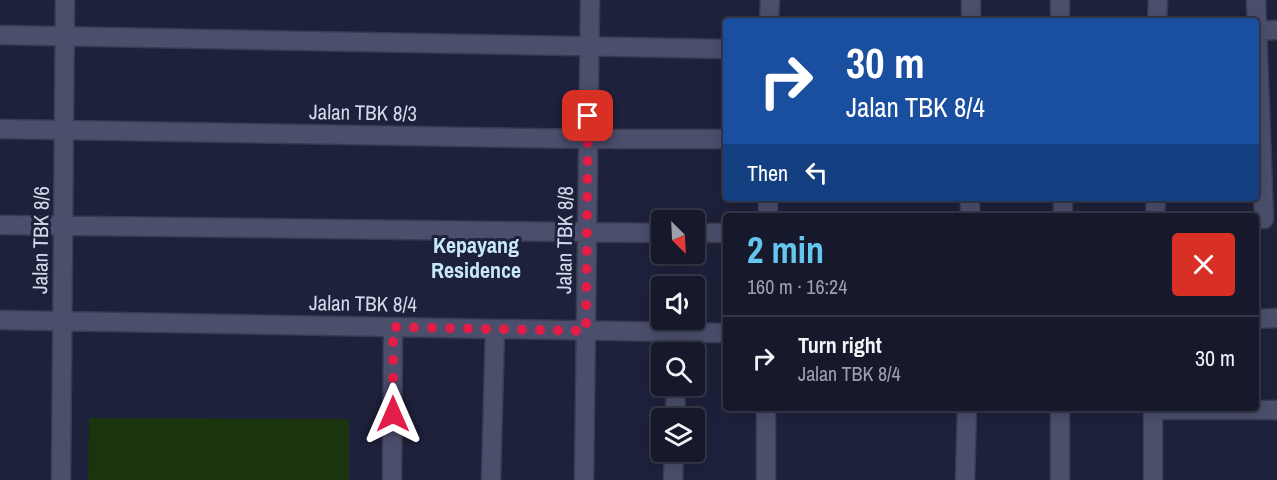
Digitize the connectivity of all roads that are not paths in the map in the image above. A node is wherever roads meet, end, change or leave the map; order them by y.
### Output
1 (65, 0) edge
2 (590, 0) edge
3 (770, 0) edge
4 (971, 0) edge
5 (1060, 0) edge
6 (1158, 0) edge
7 (1256, 0) edge
8 (769, 18) edge
9 (971, 18) edge
10 (1060, 18) edge
11 (1157, 18) edge
12 (1256, 18) edge
13 (1277, 30) edge
14 (1259, 31) edge
15 (0, 35) edge
16 (65, 36) junction
17 (589, 46) junction
18 (723, 49) edge
19 (1259, 56) edge
20 (0, 129) edge
21 (1268, 129) edge
22 (64, 130) junction
23 (588, 139) junction
24 (723, 139) edge
25 (1265, 219) edge
26 (0, 225) edge
27 (64, 225) junction
28 (587, 232) junction
29 (651, 233) edge
30 (705, 233) edge
31 (723, 233) edge
32 (1277, 318) edge
33 (1259, 319) edge
34 (0, 320) edge
35 (62, 321) junction
36 (393, 327) junction
37 (495, 329) junction
38 (586, 331) junction
39 (678, 333) junction
40 (723, 333) edge
41 (678, 342) edge
42 (1259, 410) edge
43 (1277, 410) edge
44 (766, 411) edge
45 (967, 411) edge
46 (1060, 411) edge
47 (1154, 411) edge
48 (674, 462) edge
49 (61, 480) edge
50 (392, 480) edge
51 (491, 480) edge
52 (584, 480) edge
53 (673, 480) edge
54 (766, 480) edge
55 (965, 480) edge
56 (1060, 480) edge
57 (1153, 480) edge

1 - 16 street, Jalan TBK 8/6
2 - 17 street, Jalan TBK 8/8
3 - 8 street
4 - 9 street
5 - 10 street
6 - 11 street
7 - 12 street
13 - 14 street
15 - 16 street
16 - 17 street
16 - 22 street, Jalan TBK 8/6
17 - 18 street
17 - 23 street, Jalan TBK 8/8
19 - 21 street
20 - 22 street, Jalan TBK 8/3
21 - 25 street
22 - 23 street, Jalan TBK 8/3
22 - 27 street, Jalan TBK 8/6
23 - 24 street, Jalan TBK 8/3
23 - 28 street, Jalan TBK 8/8
26 - 27 street
27 - 28 street
27 - 35 street, Jalan TBK 8/6
28 - 29 street
28 - 38 street, Jalan TBK 8/8
30 - 31 street
32 - 33 street
34 - 35 street, Jalan TBK 8/4
35 - 36 street, Jalan TBK 8/4
35 - 49 street, Jalan TBK 8/6
36 - 37 street, Jalan TBK 8/4
36 - 50 street
37 - 38 street, Jalan TBK 8/4
37 - 51 street
38 - 39 street, Jalan TBK 8/4
38 - 52 street, Jalan TBK 8/8
39 - 40 street, Jalan TBK 8/4
39 - 41 street
42 - 43 street
44 - 54 street
45 - 55 street
46 - 56 street
47 - 57 street
48 - 53 street

